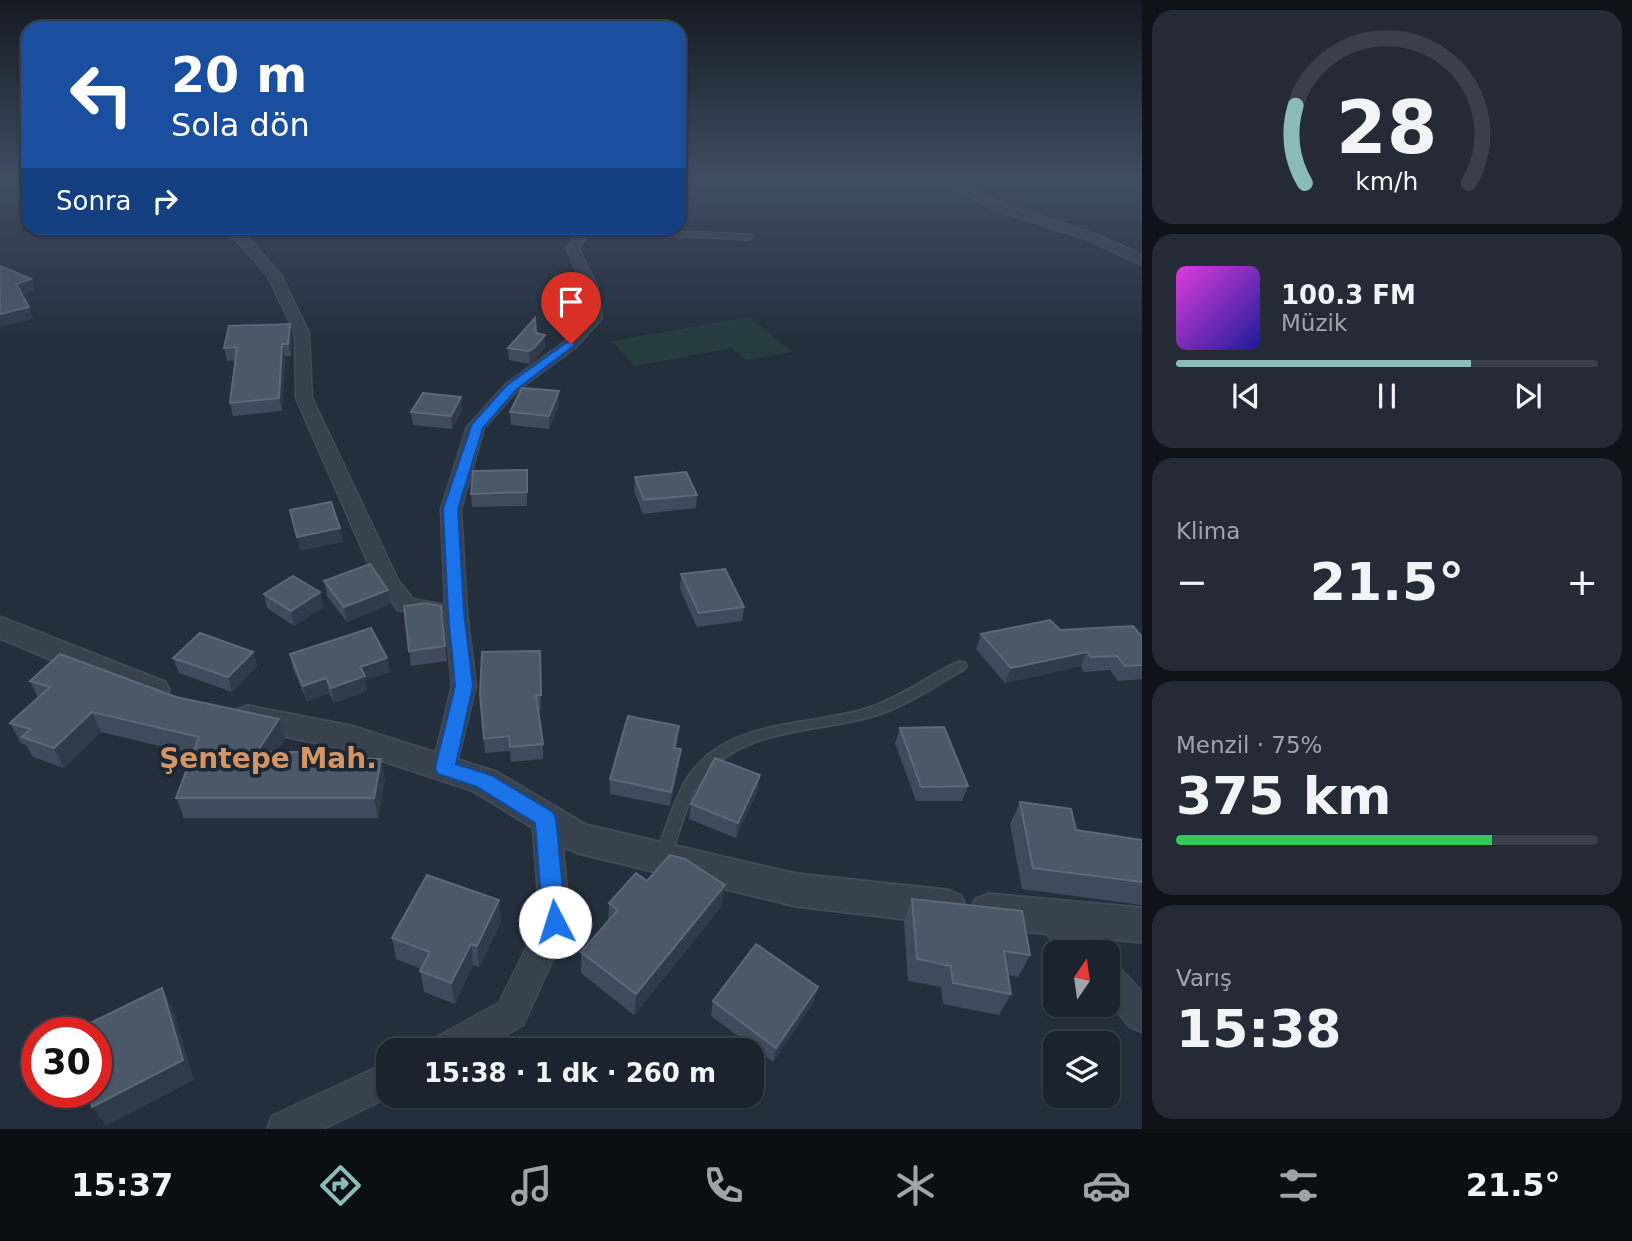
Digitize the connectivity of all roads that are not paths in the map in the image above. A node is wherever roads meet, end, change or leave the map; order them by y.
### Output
1 (686, 234) edge
2 (1085, 234) edge
3 (236, 235) edge
4 (581, 235) edge
5 (749, 237) dead end
6 (1142, 261) edge
7 (456, 612) junction
8 (0, 627) edge
9 (960, 666) dead end
10 (183, 702) edge
11 (221, 712) edge
12 (445, 768) junction
13 (545, 818) junction
14 (662, 858) junction
15 (1052, 918) junction
16 (1142, 925) edge
17 (1072, 940) edge
18 (1120, 991) edge
19 (1142, 1016) edge
20 (469, 1038) edge
21 (376, 1085) edge
22 (285, 1129) edge

1 - 5 lane
2 - 6 street
3 - 7 street
4 - 7 street
7 - 12 street
8 - 10 street
9 - 14 lane
11 - 12 street
12 - 13 street
13 - 14 street
13 - 20 street
14 - 15 street
15 - 16 street
15 - 17 street
18 - 19 street
21 - 22 street

